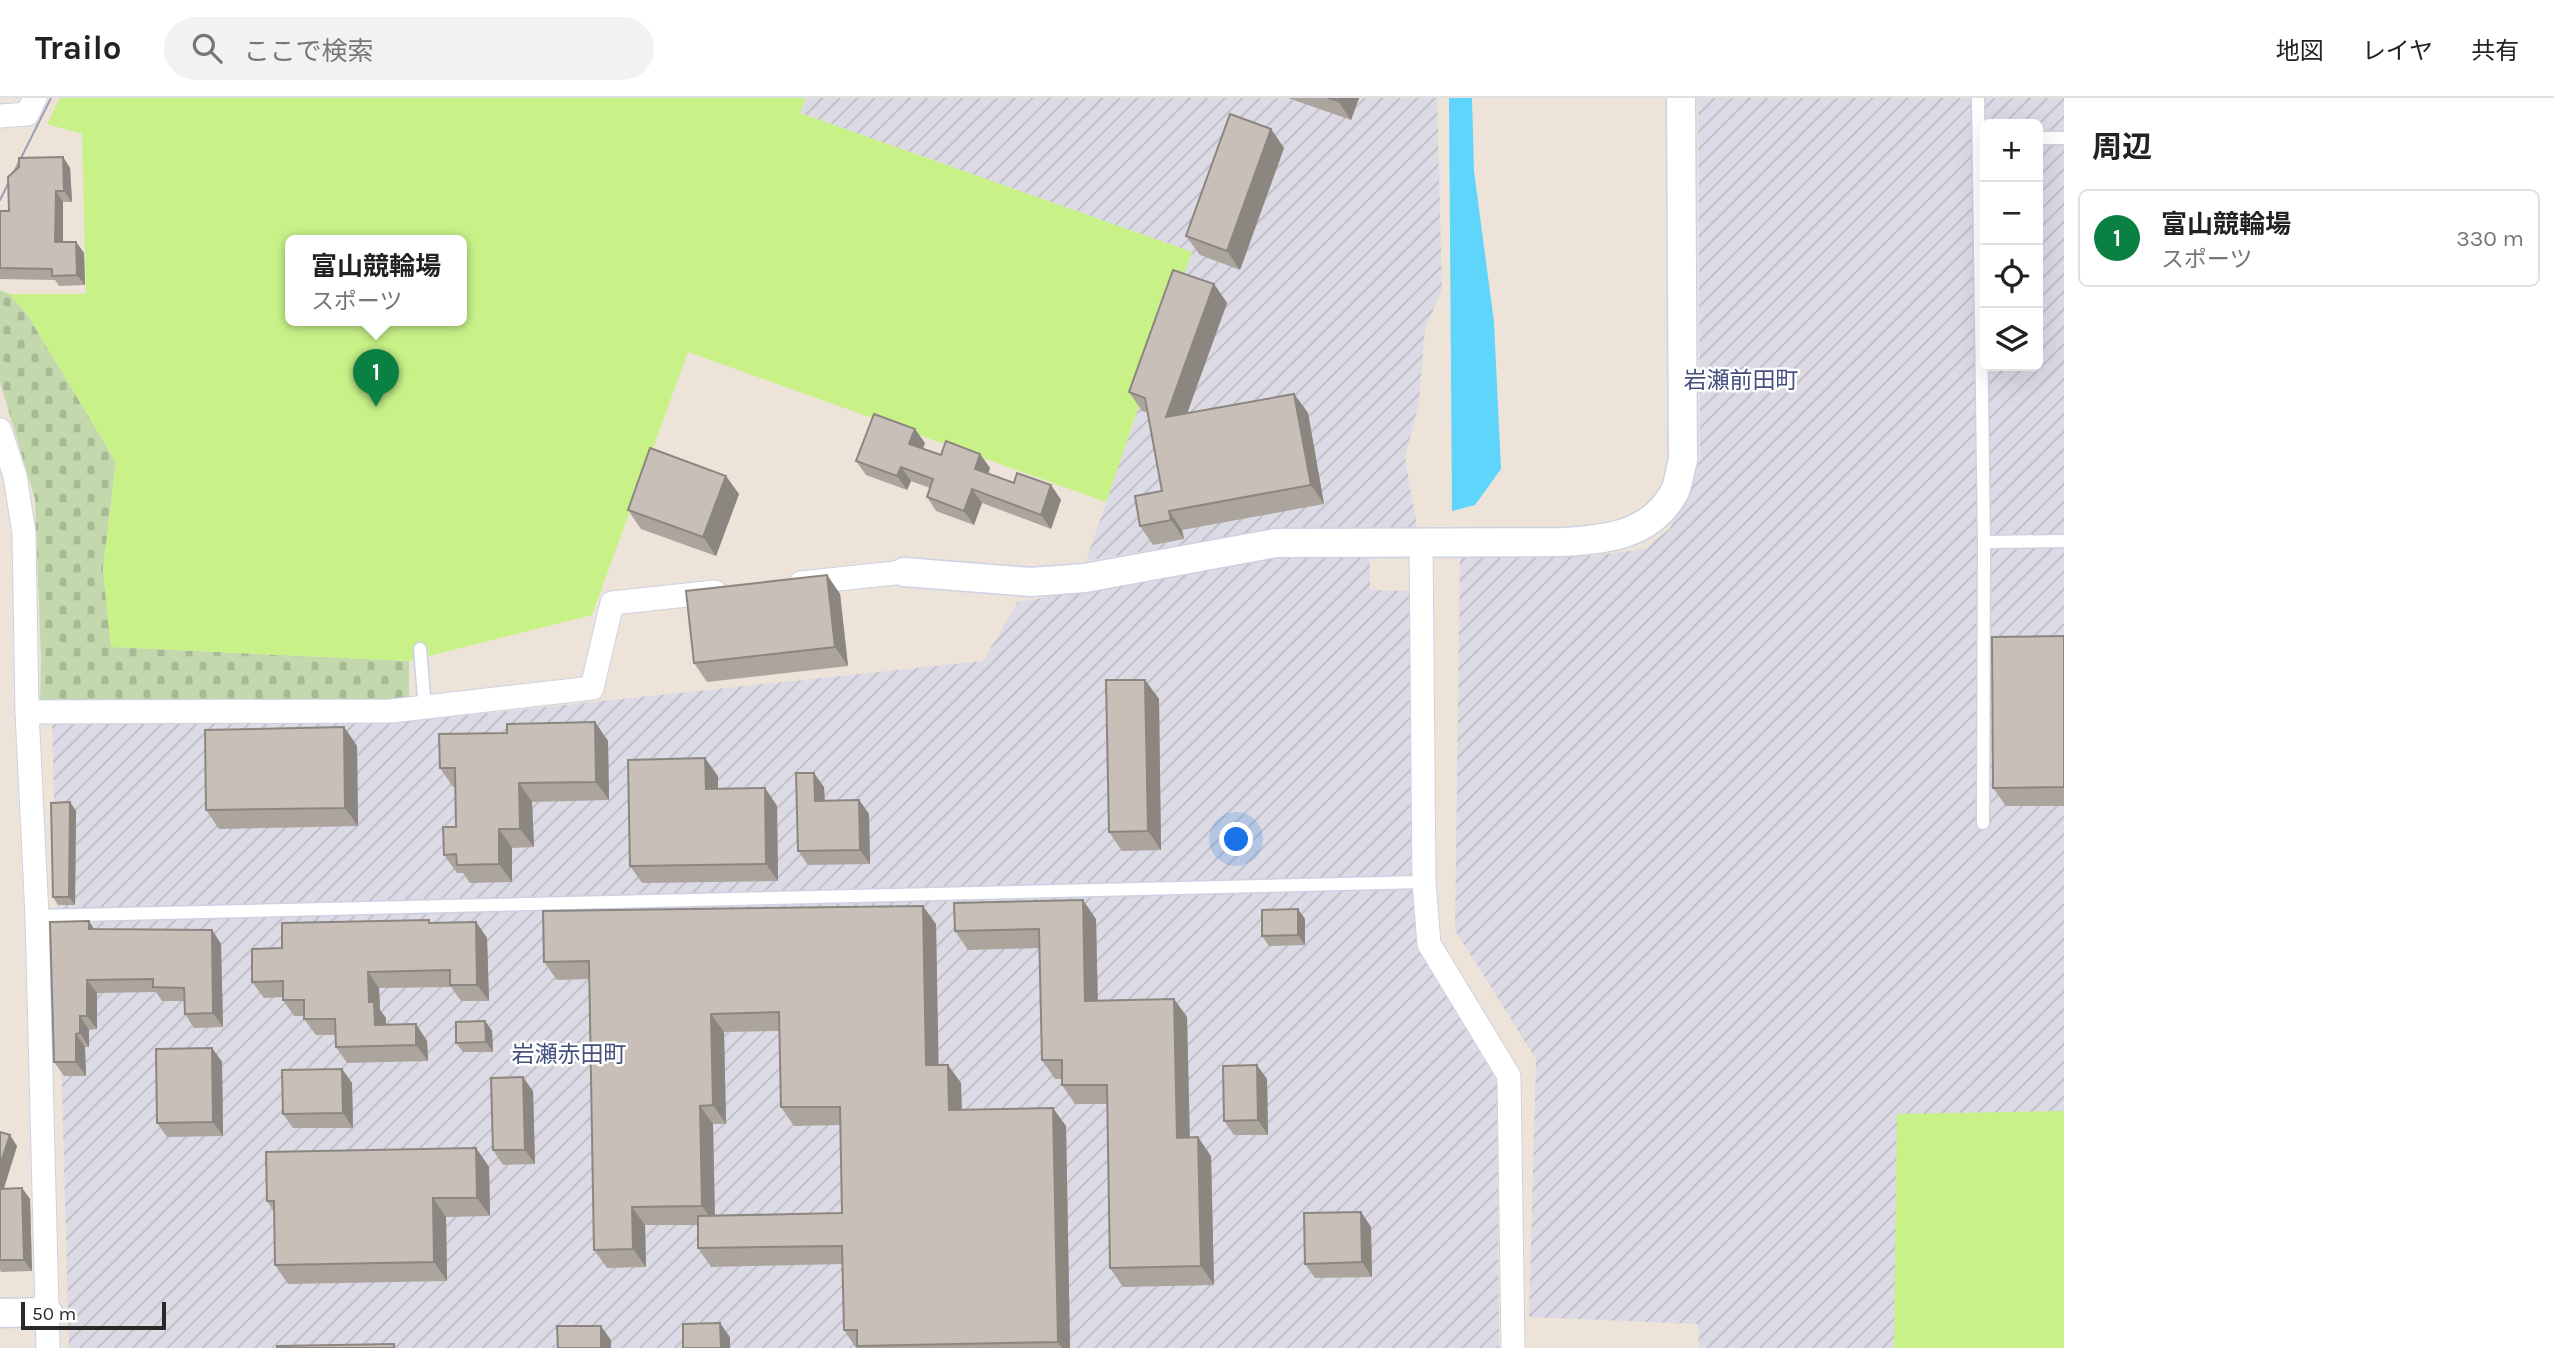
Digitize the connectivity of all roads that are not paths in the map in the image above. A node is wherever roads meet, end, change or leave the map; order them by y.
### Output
1 (35, 98) edge
2 (1681, 98) edge
3 (1978, 98) edge
4 (0, 116) edge
5 (1980, 119) edge
6 (2043, 138) edge
7 (2064, 138) edge
8 (1982, 182) edge
9 (0, 430) edge
10 (1421, 541) junction
11 (2064, 541) edge
12 (1984, 542) junction
13 (904, 572) joint
14 (779, 586) edge
15 (737, 590) edge
16 (420, 649) dead end
17 (425, 708) junction
18 (27, 712) junction
19 (1983, 823) dead end
20 (1424, 882) junction
21 (37, 916) junction
22 (48, 1312) junction
23 (0, 1313) edge
24 (48, 1348) edge
25 (1513, 1348) edge

1 - 4 street
2 - 10 street
3 - 5 lane
6 - 7 lane
8 - 12 lane
9 - 18 street
10 - 13 street
10 - 20 street
11 - 12 lane
12 - 19 lane
13 - 14 street
15 - 17 street
16 - 17 lane
17 - 18 street
18 - 21 street
20 - 21 lane
20 - 25 street
21 - 22 street
22 - 23 street
22 - 24 street

